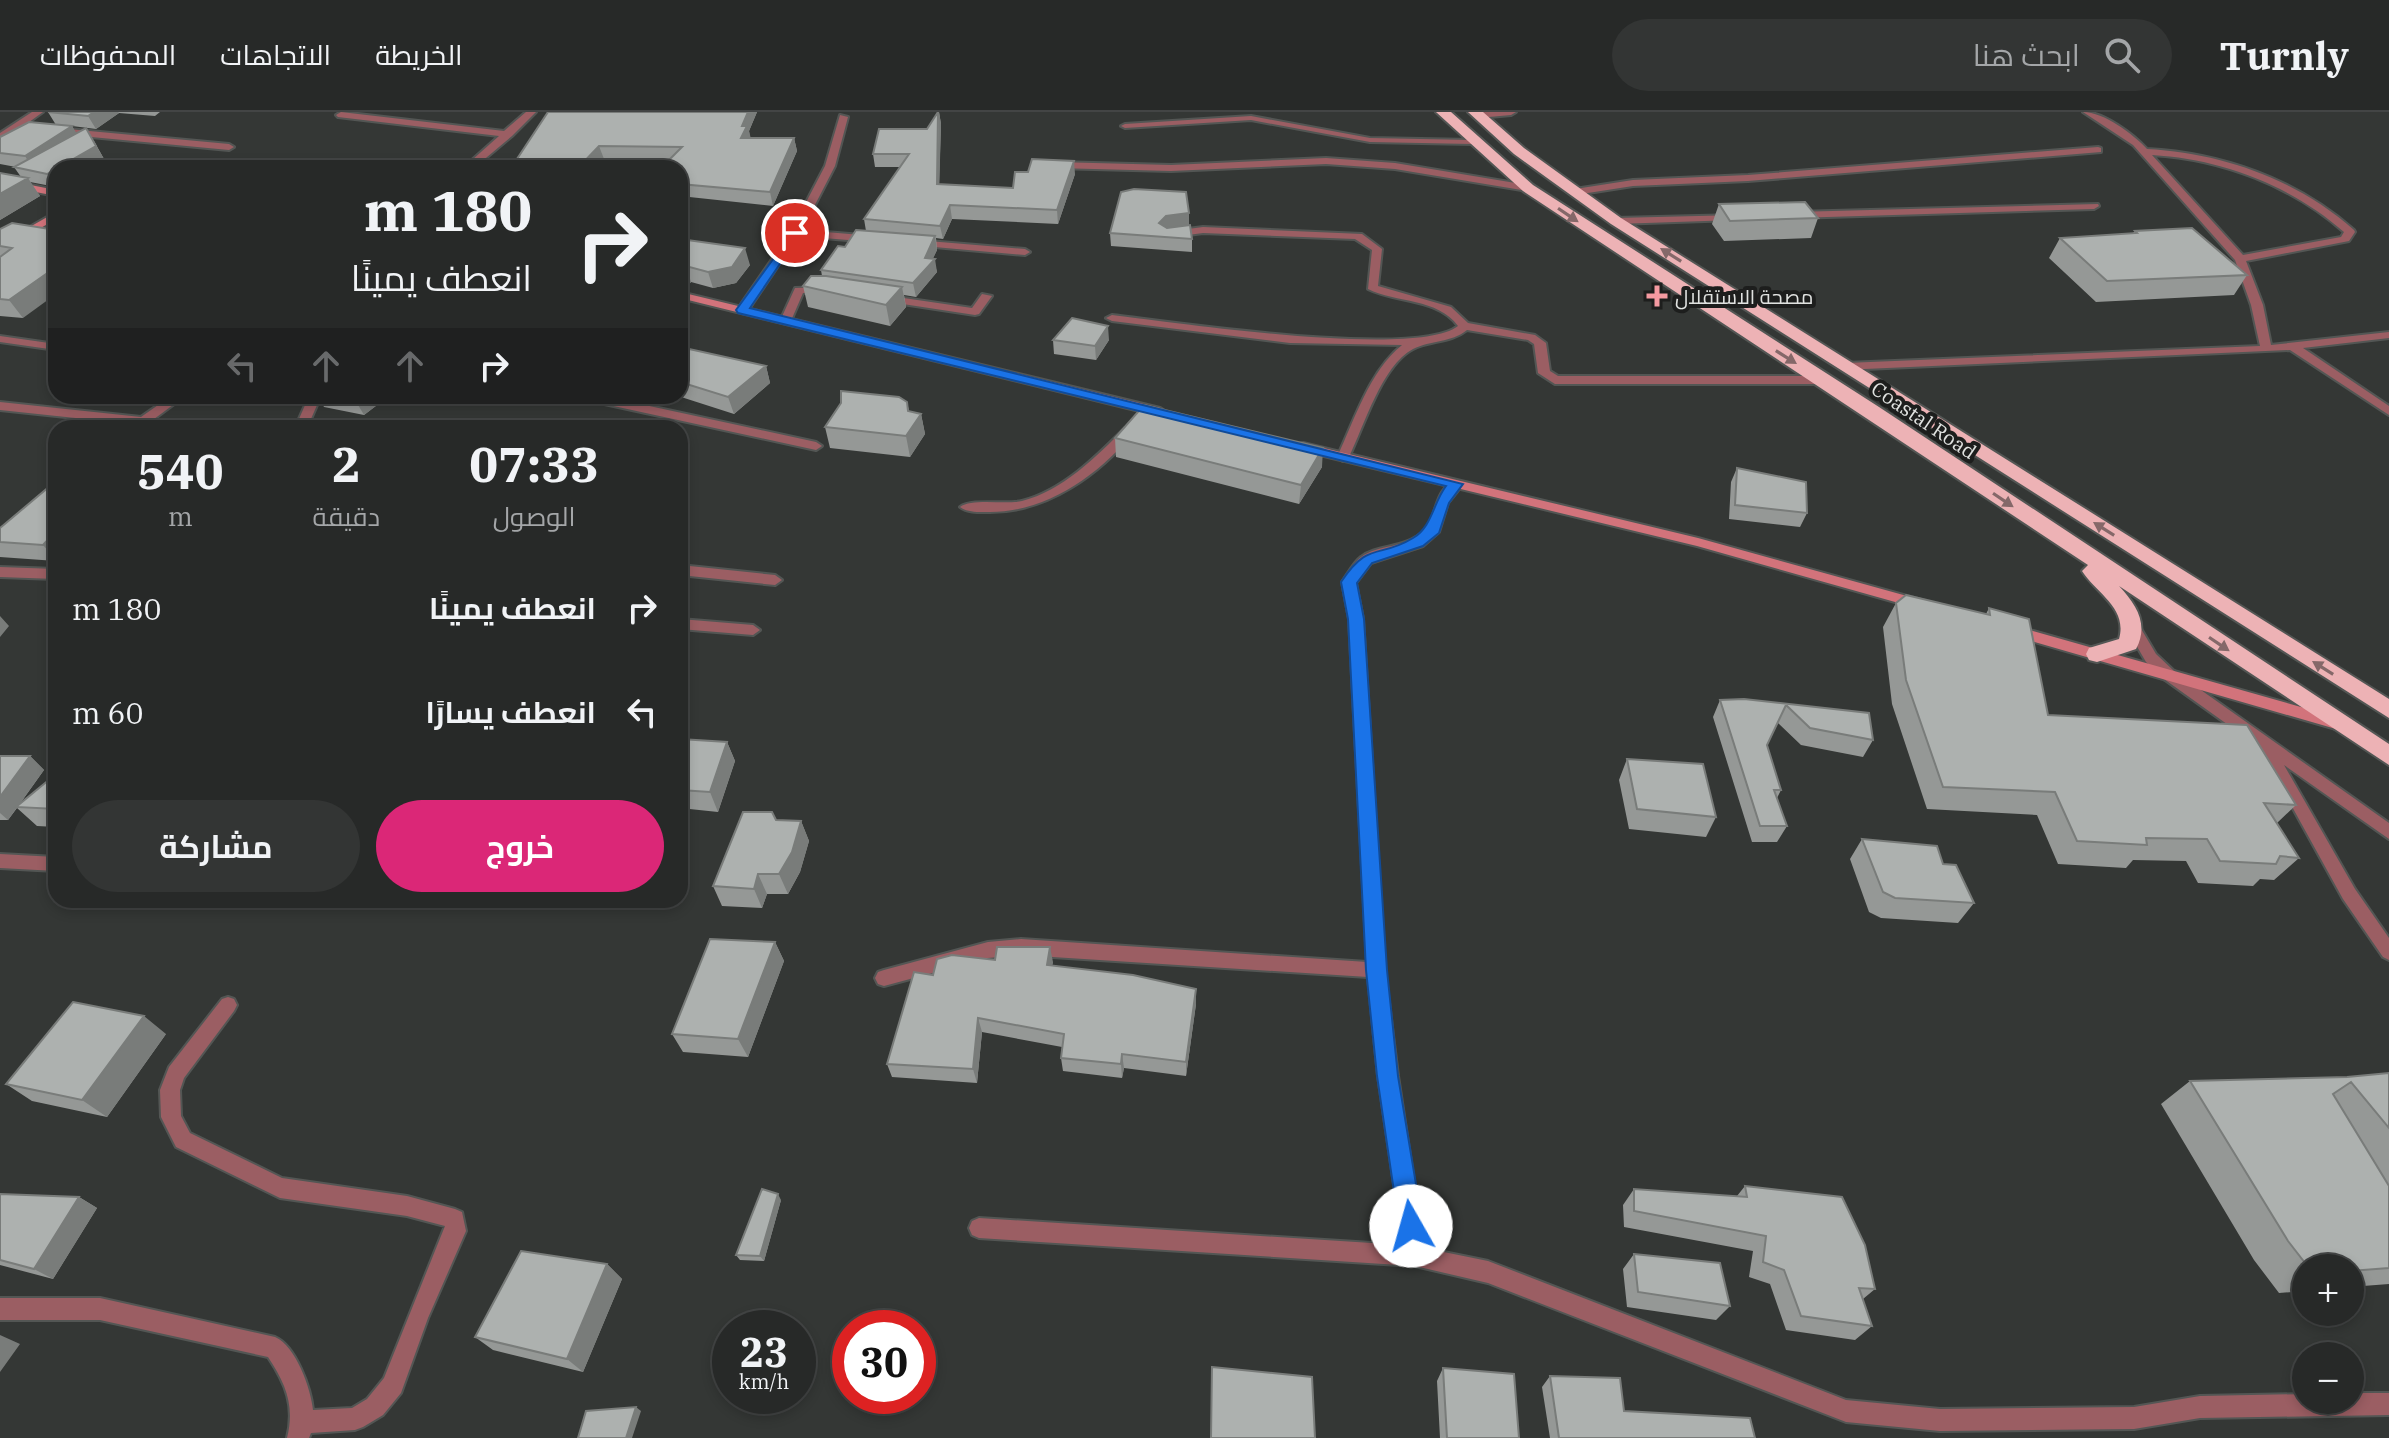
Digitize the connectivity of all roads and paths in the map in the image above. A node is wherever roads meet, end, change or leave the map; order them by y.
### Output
1 (38, 112) edge
2 (531, 112) edge
3 (1443, 112) edge
4 (1511, 112) edge
5 (2088, 112) edge
6 (1476, 113) edge
7 (341, 115) dead end
8 (843, 117) dead end
9 (1125, 126) dead end
10 (16, 127) junction
11 (509, 134) junction
12 (0, 137) edge
13 (1472, 142) junction
14 (229, 147) dead end
15 (2098, 150) dead end
16 (2145, 152) junction
17 (478, 160) edge
18 (1046, 165) edge
19 (0, 182) edge
20 (1528, 188) junction
21 (48, 191) edge
22 (1575, 192) junction
23 (2094, 206) dead end
24 (1775, 216) edge
25 (1744, 217) edge
26 (48, 220) edge
27 (1616, 221) junction
28 (795, 233) junction
29 (1167, 235) edge
30 (887, 240) edge
31 (902, 242) edge
32 (0, 249) edge
33 (1025, 252) dead end
34 (2240, 259) junction
35 (846, 292) edge
36 (874, 296) edge
37 (986, 296) dead end
38 (688, 297) edge
39 (743, 310) junction
40 (1112, 318) dead end
41 (786, 321) junction
42 (1464, 326) junction
43 (2389, 335) edge
44 (0, 339) edge
45 (1418, 342) junction
46 (48, 346) edge
47 (2292, 346) junction
48 (2266, 349) junction
49 (1846, 367) junction
50 (1822, 380) junction
51 (168, 404) edge
52 (623, 404) edge
53 (0, 406) edge
54 (1147, 409) junction
55 (2389, 411) edge
56 (1177, 416) edge
57 (102, 420) edge
58 (145, 420) edge
59 (1283, 442) edge
60 (816, 446) dead end
61 (1343, 457) junction
62 (1456, 484) junction
63 (967, 507) dead end
64 (2070, 545) junction
65 (688, 571) edge
66 (0, 572) edge
67 (48, 574) edge
68 (775, 580) dead end
69 (1928, 607) edge
70 (688, 625) edge
71 (2005, 628) edge
72 (753, 630) dead end
73 (2135, 631) junction
74 (2097, 654) junction
75 (2169, 675) junction
76 (2389, 710) edge
77 (2338, 724) junction
78 (2262, 741) junction
79 (2389, 756) edge
80 (2389, 832) edge
81 (0, 861) edge
82 (48, 864) edge
83 (2389, 952) edge
84 (1376, 970) junction
85 (884, 978) dead end
86 (228, 1005) dead end
87 (979, 1228) dead end
88 (1415, 1256) junction
89 (0, 1309) edge
90 (2389, 1404) edge
91 (300, 1430) edge

1 - 10 street
2 - 11 street
3 - 13 highway, Coastal Road
4 - 6 street
5 - 16 street
6 - 22 highway, Coastal Road
7 - 11 street
8 - 28 street
9 - 13 lane
10 - 12 street
10 - 14 street
11 - 17 street
13 - 20 highway, Coastal Road
15 - 22 street
16 - 34 street
16 - 34 street
18 - 20 street
19 - 21 street
20 -> 50 highway, Coastal Road
22 - 27 highway, Coastal Road
23 - 24 street
25 - 27 street
26 - 32 street
49 -> 27 highway, Coastal Road
28 - 30 street
28 - 39 street
29 - 42 street
31 - 33 street
34 - 48 street
35 - 41 street
36 - 37 street
38 - 39 street
39 - 41 street
40 - 45 street
41 - 54 street
42 - 45 street
42 - 50 street
43 - 47 street
44 - 46 street
45 - 61 street
47 - 48 street
47 - 55 street
48 - 49 street
76 -> 49 highway, Coastal Road
50 -> 64 highway, Coastal Road
51 - 58 street
52 - 60 street
53 - 57 street
54 - 56 street
54 - 63 street
59 - 61 street
61 - 62 street
62 - 69 street
62 - 84 street
64 - 73 highway
64 -> 77 highway, Coastal Road
65 - 68 street
66 - 67 street
70 - 72 street
71 - 74 street
73 - 74 highway
73 - 75 street
74 - 75 street
75 - 77 street
75 - 78 street
77 - 79 highway, Coastal Road
78 - 80 street
78 - 83 street
81 - 82 street
84 - 85 street
84 - 88 street
86 - 91 street
87 - 88 street
88 - 90 street
89 - 91 street

